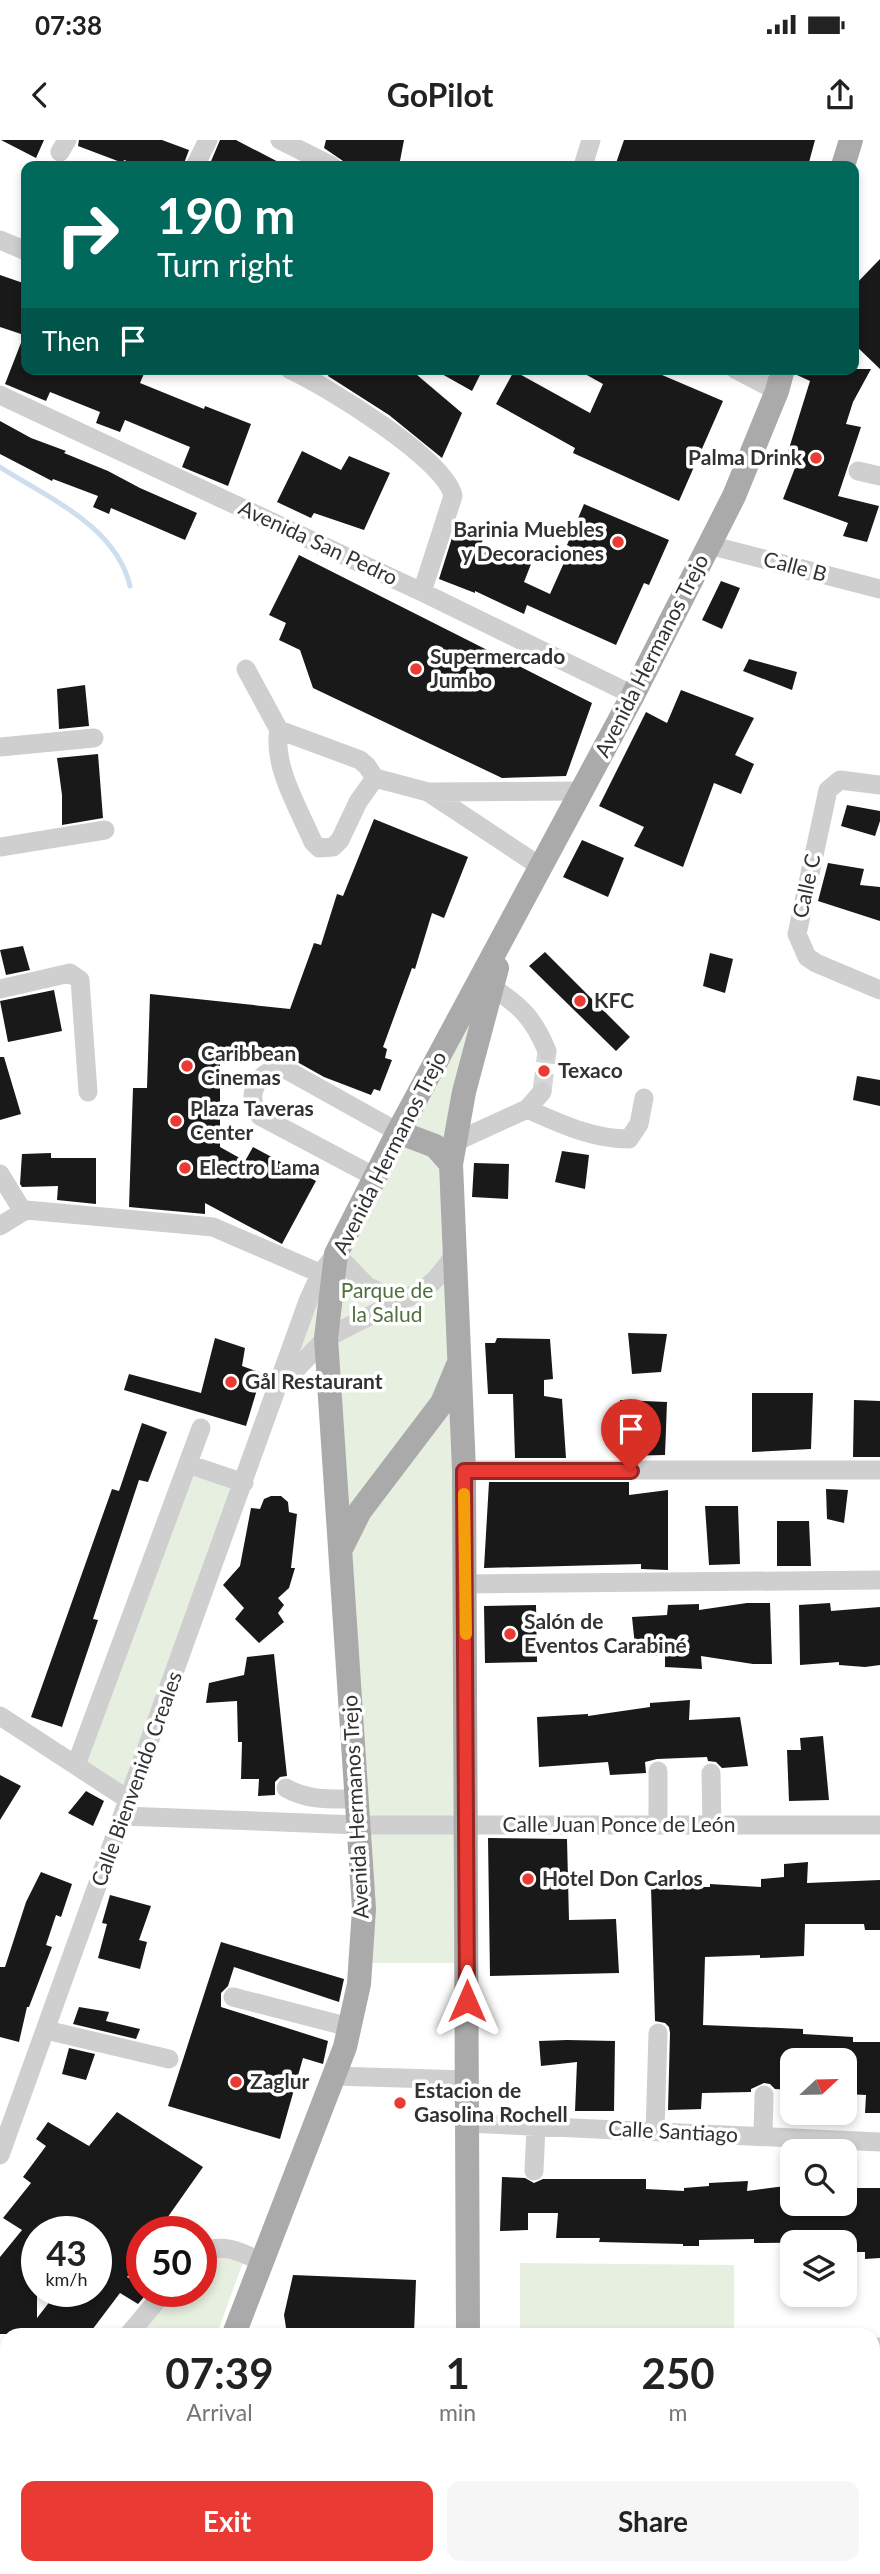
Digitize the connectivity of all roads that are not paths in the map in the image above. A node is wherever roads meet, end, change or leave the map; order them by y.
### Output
1 (208, 140) edge
2 (280, 140) edge
3 (591, 140) edge
4 (851, 140) edge
5 (198, 161) edge
6 (322, 161) edge
7 (585, 161) edge
8 (845, 161) edge
9 (0, 240) edge
10 (21, 249) edge
11 (300, 375) edge
12 (760, 375) edge
13 (780, 380) edge
14 (0, 395) edge
15 (858, 471) dead end
16 (880, 476) edge
17 (709, 545) junction
18 (879, 584) edge
19 (422, 592) junction
20 (246, 669) dead end
21 (633, 695) junction
22 (279, 730) junction
23 (94, 738) dead end
24 (0, 747) edge
25 (374, 778) junction
26 (880, 785) edge
27 (582, 791) junction
28 (428, 792) junction
29 (105, 830) dead end
30 (0, 847) edge
31 (541, 867) junction
32 (504, 936) junction
33 (492, 987) junction
34 (0, 989) edge
35 (880, 990) edge
36 (547, 1051) tunnel mouth
37 (88, 1092) dead end
38 (542, 1092) tunnel mouth
39 (644, 1098) dead end
40 (527, 1109) junction
41 (398, 1132) junction
42 (453, 1153) junction
43 (0, 1174) edge
44 (375, 1177) junction
45 (22, 1210) junction
46 (0, 1226) edge
47 (456, 1252) junction
48 (329, 1269) junction
49 (399, 1301) junction
50 (326, 1338) junction
51 (460, 1360) junction
52 (273, 1403) junction
53 (201, 1428) dead end
54 (188, 1464) junction
55 (464, 1471) junction
56 (880, 1471) edge
57 (244, 1483) junction
58 (340, 1552) junction
59 (880, 1580) edge
60 (466, 1584) junction
61 (0, 1716) edge
62 (76, 1765) junction
63 (658, 1771) dead end
64 (711, 1773) dead end
65 (286, 1788) dead end
66 (356, 1799) junction
67 (126, 1808) junction
68 (467, 1824) junction
69 (358, 1825) junction
70 (658, 1825) junction
71 (712, 1825) junction
72 (880, 1825) edge
73 (233, 1997) dead end
74 (349, 2027) junction
75 (46, 2030) junction
76 (658, 2034) dead end
77 (169, 2060) dead end
78 (334, 2076) junction
79 (467, 2080) junction
80 (764, 2095) dead end
81 (467, 2123) junction
82 (536, 2126) junction
83 (655, 2132) junction
84 (763, 2136) junction
85 (880, 2142) edge
86 (0, 2155) edge
87 (534, 2171) dead end
88 (217, 2248) edge
89 (262, 2262) junction
90 (151, 2307) edge
91 (135, 2328) edge
92 (236, 2328) edge
93 (468, 2328) edge

1 - 5 street
2 - 6 street
3 - 7 street
4 - 8 main road
9 - 10 street
11 - 19 street
12 - 13 street
13 - 17 main road, Avenida Hermanos Trejo
14 - 19 street, Avenida San Pedro
15 - 16 street
17 - 18 street, Calle B
17 - 21 main road, Avenida Hermanos Trejo
19 - 21 street, Avenida San Pedro
20 - 22 street
21 - 27 main road, Avenida Hermanos Trejo
22 - 25 street
22 - 25 street
23 - 24 street
25 - 28 street
26 - 35 street, Calle C
27 - 28 street
27 - 31 main road, Avenida Hermanos Trejo
28 - 31 street
29 - 30 street
31 - 32 main road, Avenida Hermanos Trejo
32 - 33 main road, Avenida Hermanos Trejo
32 - 41 main road, Avenida Hermanos Trejo
33 - 36 street
33 - 42 main road, Avenida Hermanos Trejo
34 - 37 street
38 - 40 street
39 - 40 street
40 - 42 street
41 - 42 main road
41 - 44 main road, Avenida Hermanos Trejo
41 - 44 street
42 - 47 main road, Avenida Hermanos Trejo
43 - 45 street
44 - 48 main road, Avenida Hermanos Trejo
45 - 46 street
45 - 48 street
47 - 49 street, Calle Bienvenido Creales
47 - 51 main road, Avenida Hermanos Trejo
48 - 49 street
48 - 50 main road, Avenida Hermanos Trejo
48 - 52 street, Calle Bienvenido Creales
49 - 50 street, Calle Bienvenido Creales
50 - 52 street, Calle Bienvenido Creales
50 - 58 main road, Avenida Hermanos Trejo
51 - 55 main road
51 - 58 main road, Avenida Hermanos Trejo
52 - 57 street, Calle Bienvenido Creales
53 - 54 street
54 - 57 street
54 - 62 street
55 - 56 street
55 - 60 main road
57 - 67 street, Calle Bienvenido Creales
58 - 66 main road, Avenida Hermanos Trejo
59 - 60 street
60 - 68 main road
61 - 62 street
62 - 67 street
63 - 70 street
64 - 71 street
65 - 66 street
66 - 69 main road, Avenida Hermanos Trejo
67 - 69 street, Calle Juan Ponce de León
67 - 75 street, Calle Bienvenido Creales
68 - 69 street, Calle Juan Ponce de León
68 - 70 street, Calle Juan Ponce de León
68 - 79 main road
69 - 74 main road, Avenida Hermanos Trejo
70 - 71 street, Calle Juan Ponce de León
71 - 72 street, Calle Juan Ponce de León
73 - 74 street
74 - 78 main road, Avenida Hermanos Trejo
75 - 77 street
75 - 86 street, Calle Bienvenido Creales
76 - 83 street
78 - 79 street
78 - 89 main road, Avenida Hermanos Trejo
79 - 81 main road
80 - 84 street
81 - 82 street, Calle Santiago
81 - 93 main road
82 - 83 street, Calle Santiago
82 - 87 street
83 - 84 street, Calle Santiago
84 - 85 street, Calle Santiago
88 - 89 street
89 - 92 main road, Avenida Hermanos Trejo
90 - 91 street

